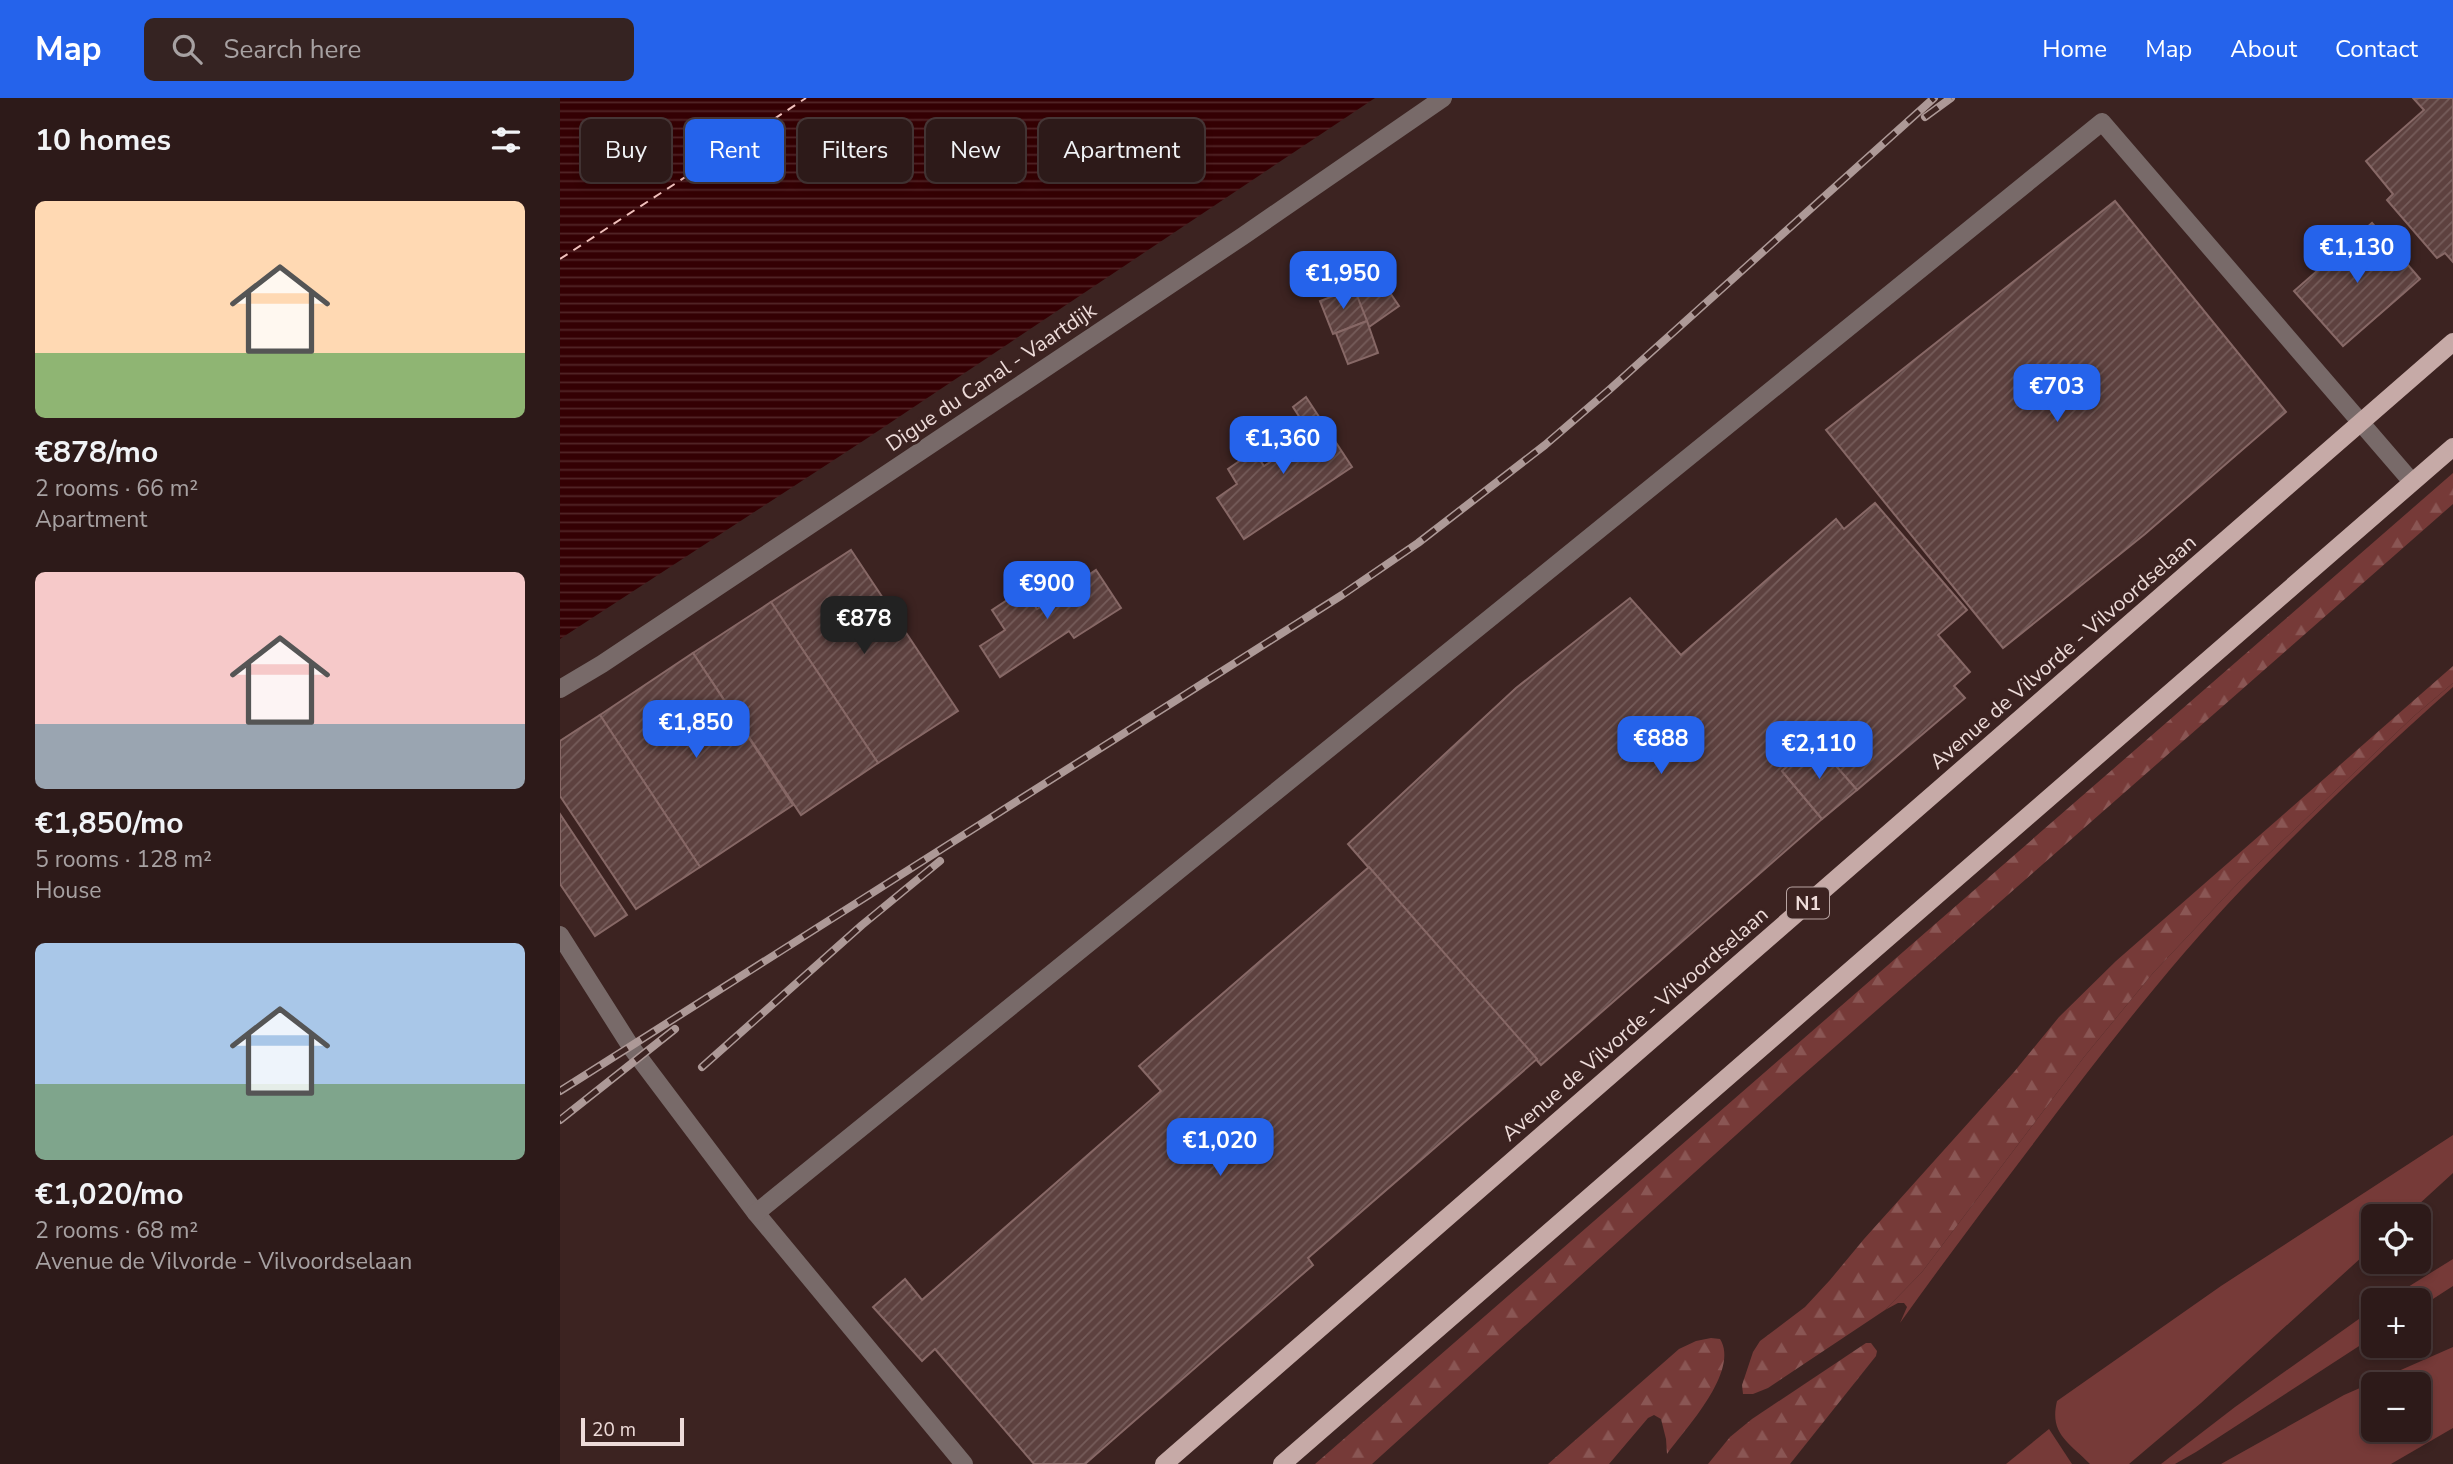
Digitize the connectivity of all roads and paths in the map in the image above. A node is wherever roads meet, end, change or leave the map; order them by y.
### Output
1 (1443, 98) edge
2 (2453, 342) edge
3 (2360, 423) junction
4 (2453, 447) edge
5 (2412, 482) junction
6 (560, 689) edge
7 (560, 935) edge
8 (756, 1213) junction
9 (964, 1464) edge
10 (1164, 1464) edge
11 (1282, 1464) edge

1 - 6 lane, Digue du Canal - Vaartdijk
2 - 3 main road, Avenue de Vilvorde - Vilvoordselaan / N1
3 - 5 lane
3 - 8 lane
3 - 10 main road, Avenue de Vilvorde - Vilvoordselaan / N1
4 - 5 main road
5 - 11 main road
7 - 8 lane
8 - 9 lane

